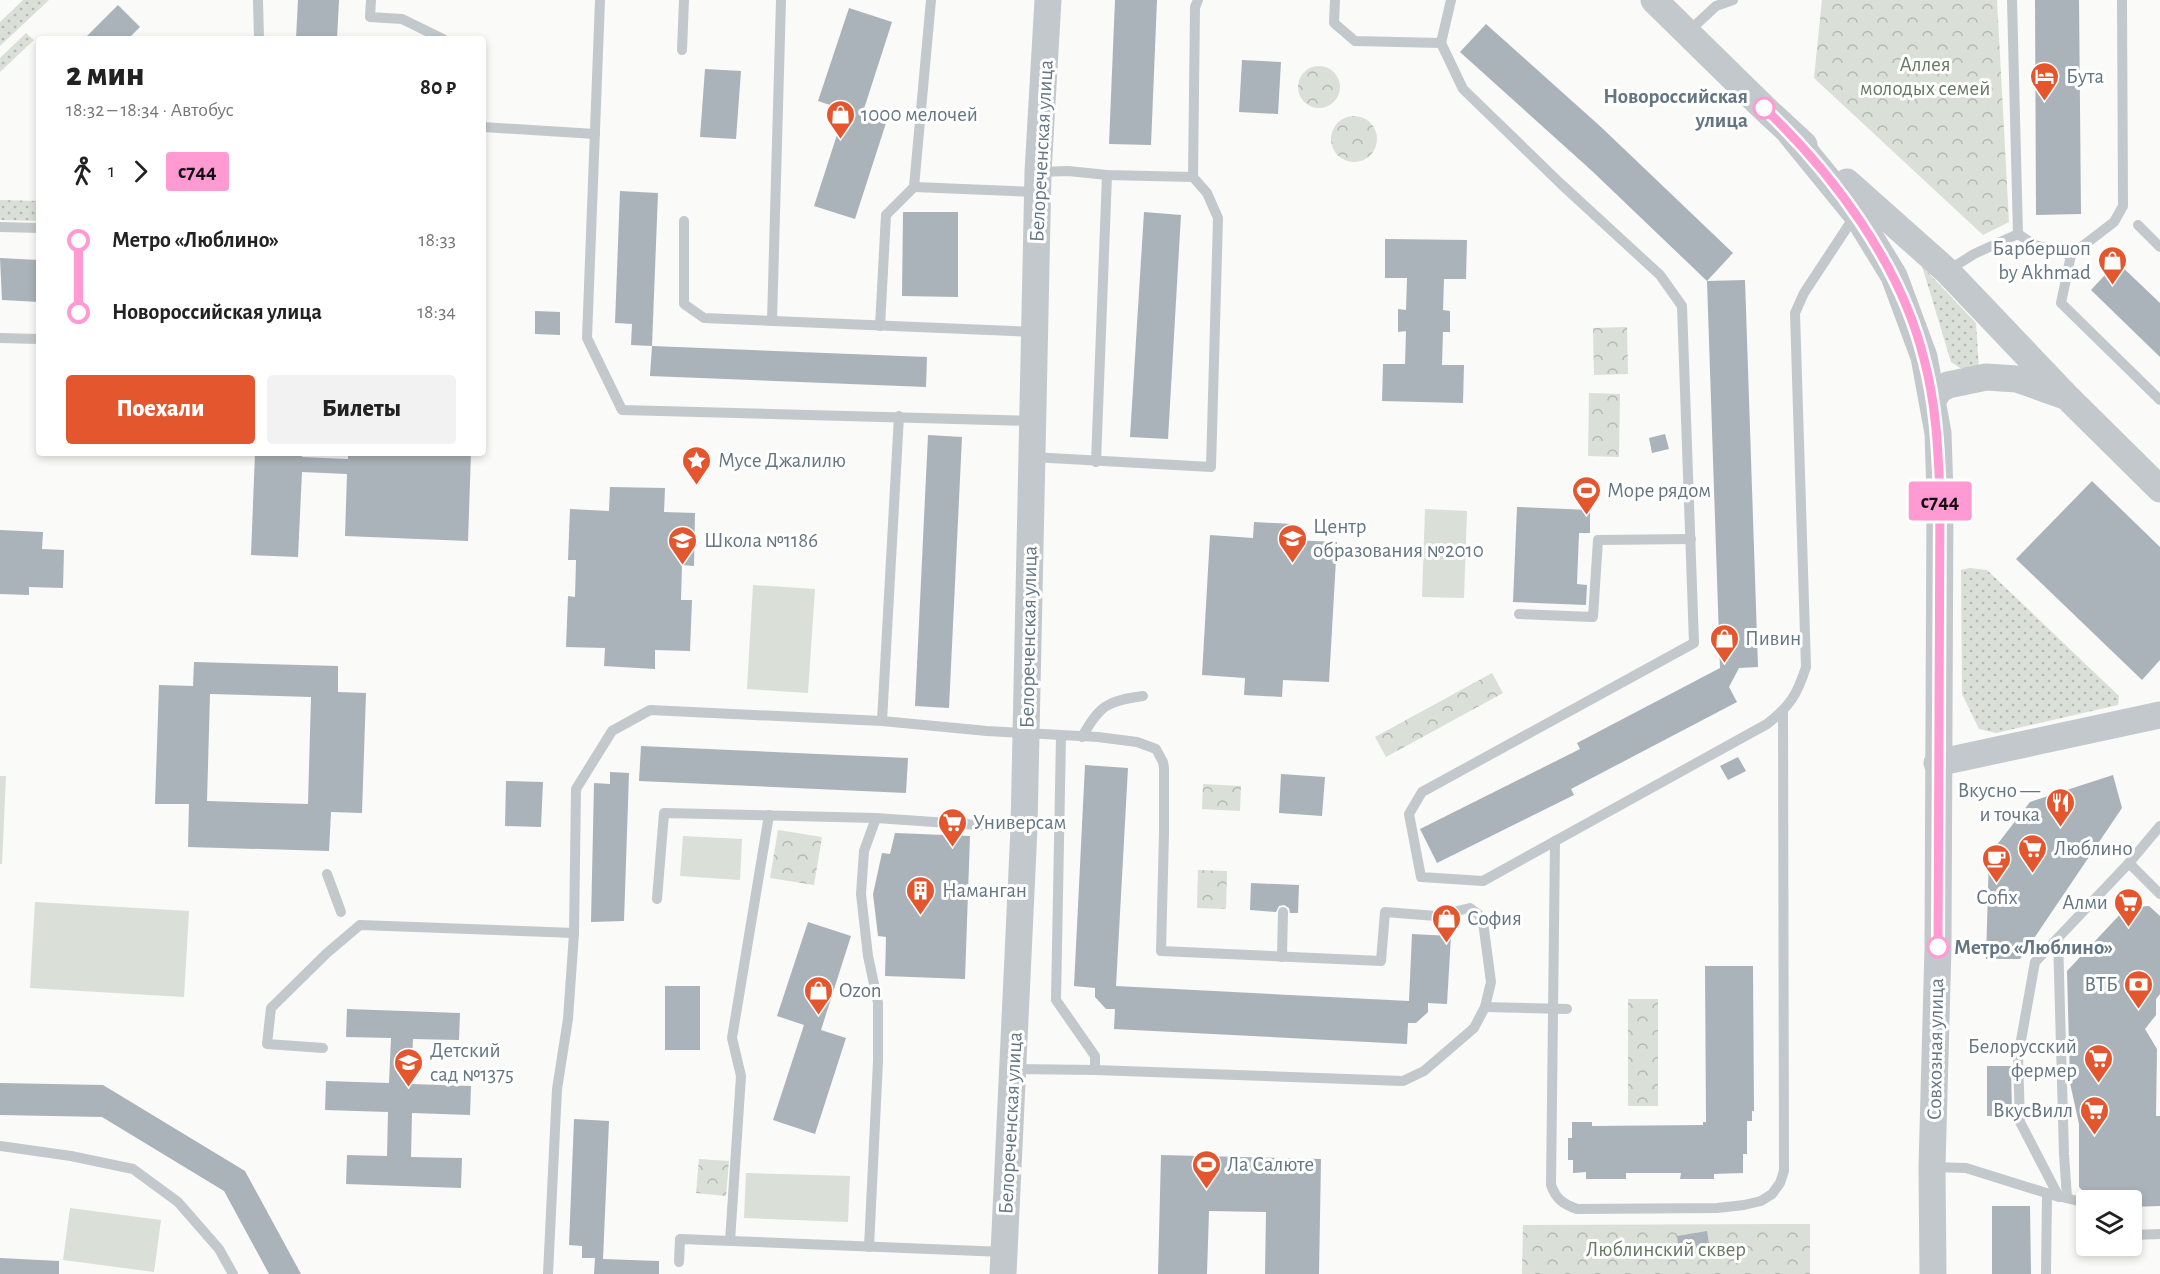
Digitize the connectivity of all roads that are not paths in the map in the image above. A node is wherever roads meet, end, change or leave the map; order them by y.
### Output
1 (258, 0) edge
2 (371, 0) edge
3 (600, 0) edge
4 (684, 0) edge
5 (781, 0) edge
6 (931, 0) edge
7 (1048, 0) edge
8 (1198, 0) edge
9 (1335, 0) edge
10 (1451, 0) edge
11 (1654, 0) edge
12 (1733, 0) edge
13 (2012, 0) edge
14 (2122, 0) edge
15 (1688, 32) junction
16 (259, 36) edge
17 (437, 36) edge
18 (1441, 43) junction
19 (682, 50) dead end
20 (486, 127) edge
21 (1791, 133) junction
22 (595, 134) junction
23 (1107, 175) junction
24 (1193, 177) junction
25 (1038, 182) junction
26 (914, 187) junction
27 (1856, 213) junction
28 (684, 221) dead end
29 (2138, 225) dead end
30 (0, 227) edge
31 (36, 228) edge
32 (2018, 234) junction
33 (2160, 247) edge
34 (2071, 255) junction
35 (1947, 271) junction
36 (772, 321) junction
37 (879, 326) junction
38 (1034, 332) junction
39 (0, 338) edge
40 (36, 339) edge
41 (2066, 396) junction
42 (1933, 400) junction
43 (2160, 400) edge
44 (899, 416) junction
45 (1032, 421) junction
46 (1032, 457) junction
47 (1096, 462) junction
48 (2160, 489) edge
49 (1691, 539) junction
50 (1519, 614) dead end
51 (1143, 696) dead end
52 (1783, 712) junction
53 (2160, 715) edge
54 (882, 721) junction
55 (1026, 733) junction
56 (1061, 736) junction
57 (1082, 737) junction
58 (1937, 763) junction
59 (769, 815) junction
60 (876, 818) junction
61 (2160, 826) edge
62 (1024, 828) junction
63 (1556, 841) junction
64 (2129, 863) junction
65 (327, 874) dead end
66 (2160, 894) edge
67 (657, 898) dead end
68 (341, 912) dead end
69 (1283, 912) dead end
70 (574, 933) junction
71 (2058, 938) junction
72 (1282, 957) junction
73 (1485, 1008) junction
74 (1552, 1008) junction
75 (1567, 1009) dead end
76 (323, 1048) dead end
77 (1012, 1069) junction
78 (1095, 1070) junction
79 (0, 1146) edge
80 (1932, 1167) junction
81 (2047, 1193) junction
82 (2063, 1198) junction
83 (2076, 1201) edge
84 (2160, 1234) edge
85 (2142, 1235) edge
86 (730, 1241) junction
87 (869, 1247) junction
88 (679, 1262) dead end
89 (1004, 1263) edge
90 (233, 1274) edge
91 (548, 1274) edge
92 (1933, 1274) edge
93 (2046, 1274) edge

1 - 16 lane
2 - 17 lane
3 - 22 lane
4 - 19 lane
5 - 36 lane
6 - 26 lane
7 - 25 street, Белореченская улица
8 - 24 lane
9 - 18 lane
10 - 18 lane
11 - 15 street
12 - 15 lane
13 - 32 lane
14 - 34 lane
15 - 21 street
18 - 49 lane
20 - 22 lane
21 - 27 street
21 - 35 street
22 - 44 lane
23 - 24 lane
23 - 25 lane
23 - 47 lane
24 - 47 lane
25 - 26 lane
25 - 38 street, Белореченская улица
26 - 37 lane
27 - 42 street
27 - 52 lane
28 - 36 lane
29 - 33 lane
30 - 31 lane
32 - 34 lane
32 - 35 lane
34 - 43 lane
35 - 41 street
36 - 37 lane
37 - 38 lane
38 - 45 street, Белореченская улица
39 - 40 lane
41 - 42 street
41 - 48 street
42 - 58 street
44 - 45 lane
44 - 54 lane
45 - 46 street, Белореченская улица
46 - 47 lane
46 - 55 street, Белореченская улица
49 - 50 lane
49 - 63 lane
51 - 57 lane
52 - 63 lane
52 - 74 lane
53 - 58 street
54 - 55 lane
54 - 70 lane
55 - 56 lane
55 - 62 street, Белореченская улица
56 - 57 lane
56 - 78 lane
57 - 72 lane
58 - 80 street, Совхозная улица
59 - 60 lane
59 - 67 lane
59 - 86 lane
60 - 62 lane
60 - 87 lane
61 - 64 lane
62 - 77 street, Белореченская улица
63 - 74 lane
64 - 66 lane
64 - 71 lane
65 - 68 lane
69 - 72 lane
70 - 76 lane
70 - 91 lane
71 - 82 lane
71 - 82 lane
72 - 73 lane
73 - 74 lane
73 - 78 lane
74 - 75 lane
77 - 78 lane
77 - 89 street, Белореченская улица
79 - 90 lane
80 - 81 lane
80 - 92 street, Совхозная улица
81 - 82 lane
81 - 93 lane
82 - 83 lane
84 - 85 lane
86 - 87 lane
86 - 88 lane
87 - 89 lane

